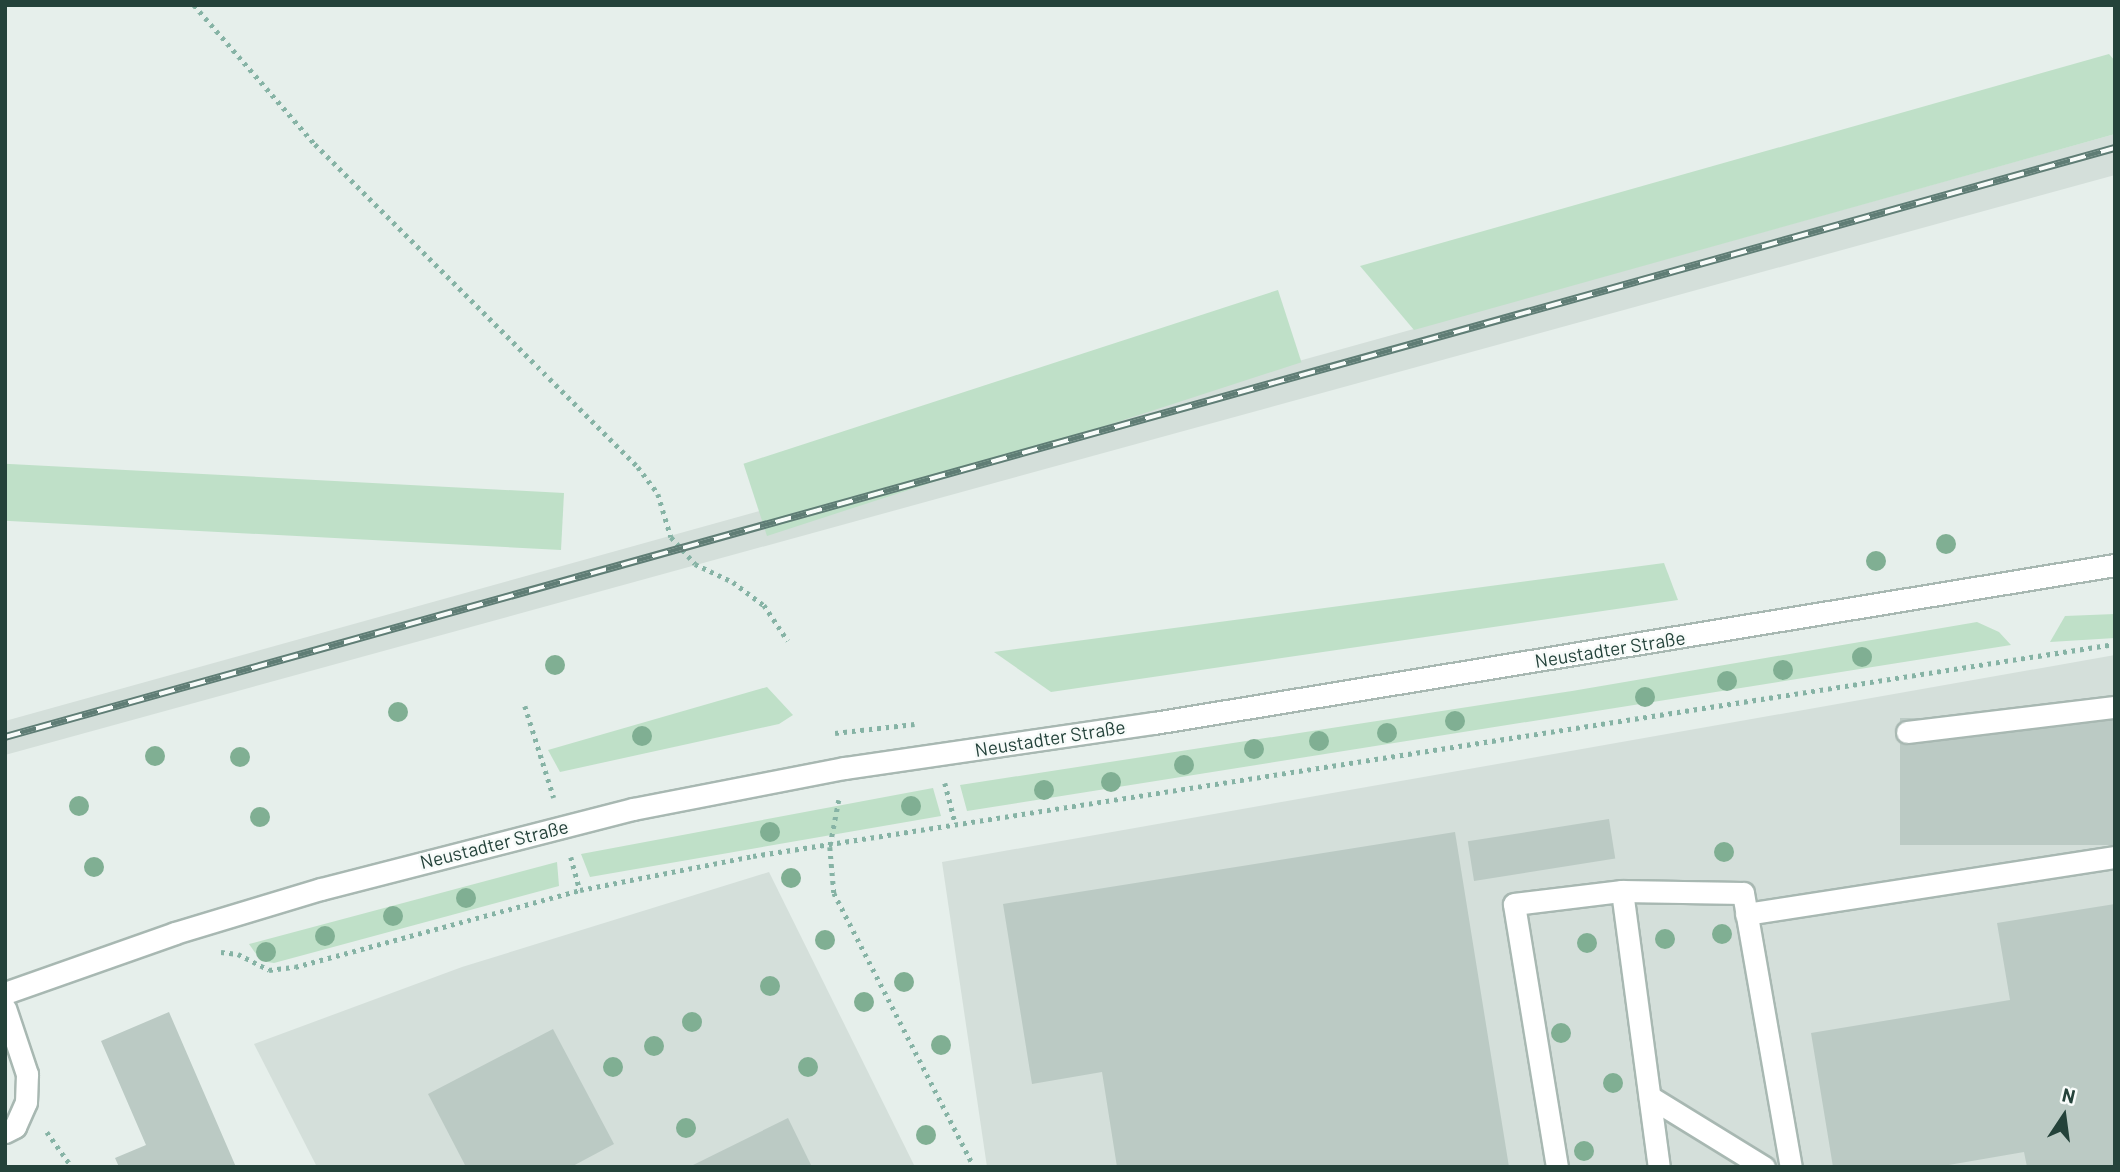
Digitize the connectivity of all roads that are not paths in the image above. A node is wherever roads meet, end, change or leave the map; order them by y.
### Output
1 (2115, 565) edge
2 (2115, 707) edge
3 (1907, 732) dead end
4 (2115, 857) edge
5 (1622, 891) junction
6 (1746, 914) junction
7 (5, 993) edge
8 (5, 1007) edge
9 (1650, 1097) junction
10 (5, 1132) edge
11 (1556, 1167) edge
12 (1660, 1167) edge
13 (1764, 1167) edge
14 (1791, 1167) edge

1 - 7 street, Neustadter Straße
2 - 3 street
4 - 6 street
5 - 6 street
5 - 9 street
5 - 11 street
6 - 14 street
8 - 10 street
9 - 12 street
9 - 13 street

